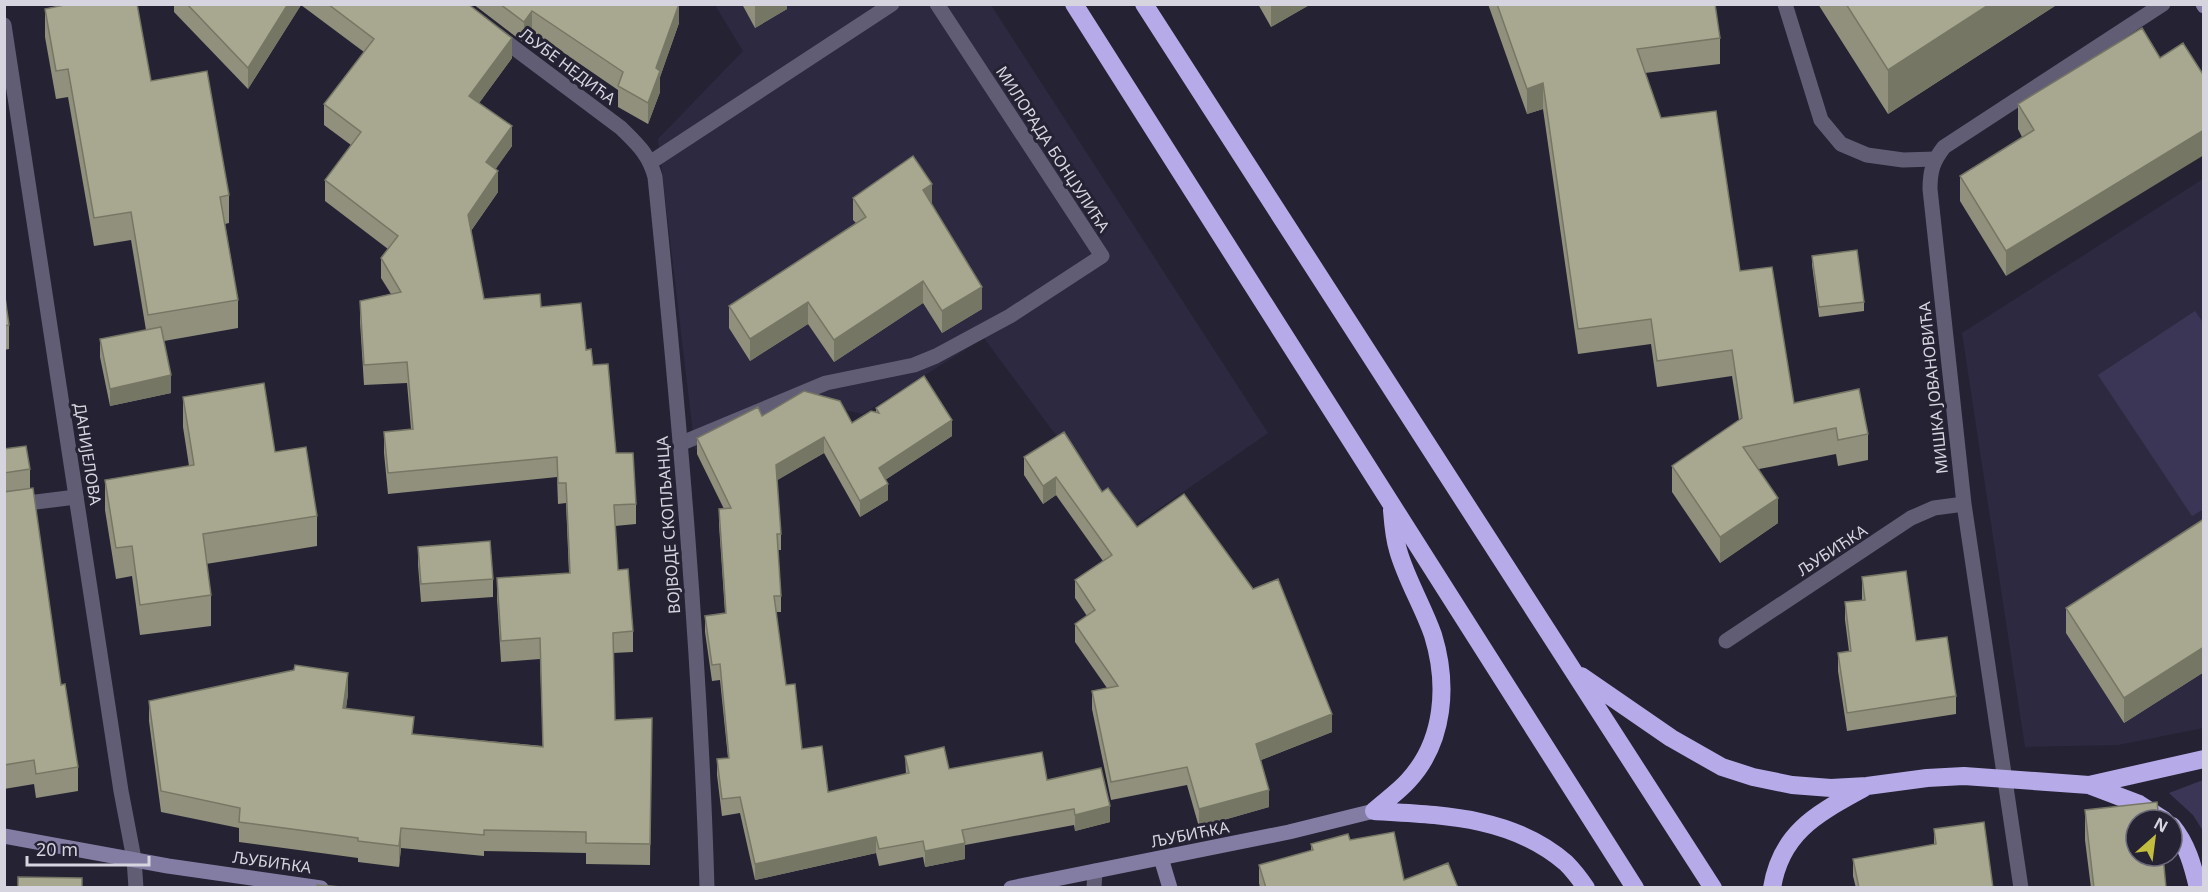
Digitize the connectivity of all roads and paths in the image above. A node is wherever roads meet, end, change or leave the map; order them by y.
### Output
1 (892, 4) edge
2 (937, 4) edge
3 (1074, 4) edge
4 (1144, 4) edge
5 (1785, 4) edge
6 (2163, 4) edge
7 (4, 25) edge
8 (484, 25) edge
9 (1935, 159) junction
10 (651, 162) junction
11 (682, 443) junction
12 (76, 497) junction
13 (1964, 504) junction
14 (1391, 505) junction
15 (4, 506) edge
16 (1726, 641) dead end
17 (1573, 670) junction
18 (2204, 759) edge
19 (2003, 778) junction
20 (2089, 785) junction
21 (1867, 786) junction
22 (2145, 808) edge
23 (1374, 811) junction
24 (4, 836) edge
25 (2184, 844) edge
26 (1161, 858) junction
27 (134, 860) junction
28 (1095, 871) junction
29 (136, 888) edge
30 (321, 888) edge
31 (707, 888) edge
32 (1011, 888) edge
33 (1094, 888) edge
34 (1170, 888) edge
35 (1586, 888) edge
36 (1635, 888) edge
37 (1713, 888) edge
38 (1772, 888) edge
39 (2021, 888) edge
40 (2198, 888) edge

1 - 10 street
2 - 11 street, МИЛОРАДА БОНЏУЛИЋА
3 - 14 highway
4 - 17 highway
5 - 9 street
6 - 9 street
7 - 12 street, ДАНИЈЕЛОВА
8 - 10 street, ЉУБЕ НЕДИЋА
9 - 13 street, МИШКА ЈОВАНОВИЋА
10 - 11 street, ВОЈВОДЕ СКОПЉАНЦА
11 - 31 street, ВОЈВОДЕ СКОПЉАНЦА
12 - 15 street
12 - 27 street, ДАНИЈЕЛОВА
13 - 16 street, ЉУБИЋКА
13 - 19 street, МИШКА ЈОВАНОВИЋА
14 - 23 highway
14 - 36 highway
17 - 21 highway
17 - 37 highway
18 - 20 highway
19 - 20 highway
19 - 21 highway
19 - 39 street, МИШКА ЈОВАНОВИЋА
20 - 22 highway
21 - 38 highway
23 - 26 street, ЉУБИЋКА
23 - 35 highway
24 - 27 street, ЉУБИЋКА
25 - 40 highway
26 - 28 street, ЉУБИЋКА
26 - 34 street
27 - 29 street, ДАНИЈЕЛОВА
27 - 30 street, ЉУБИЋКА
28 - 32 street, ЉУБИЋКА
28 - 33 street

